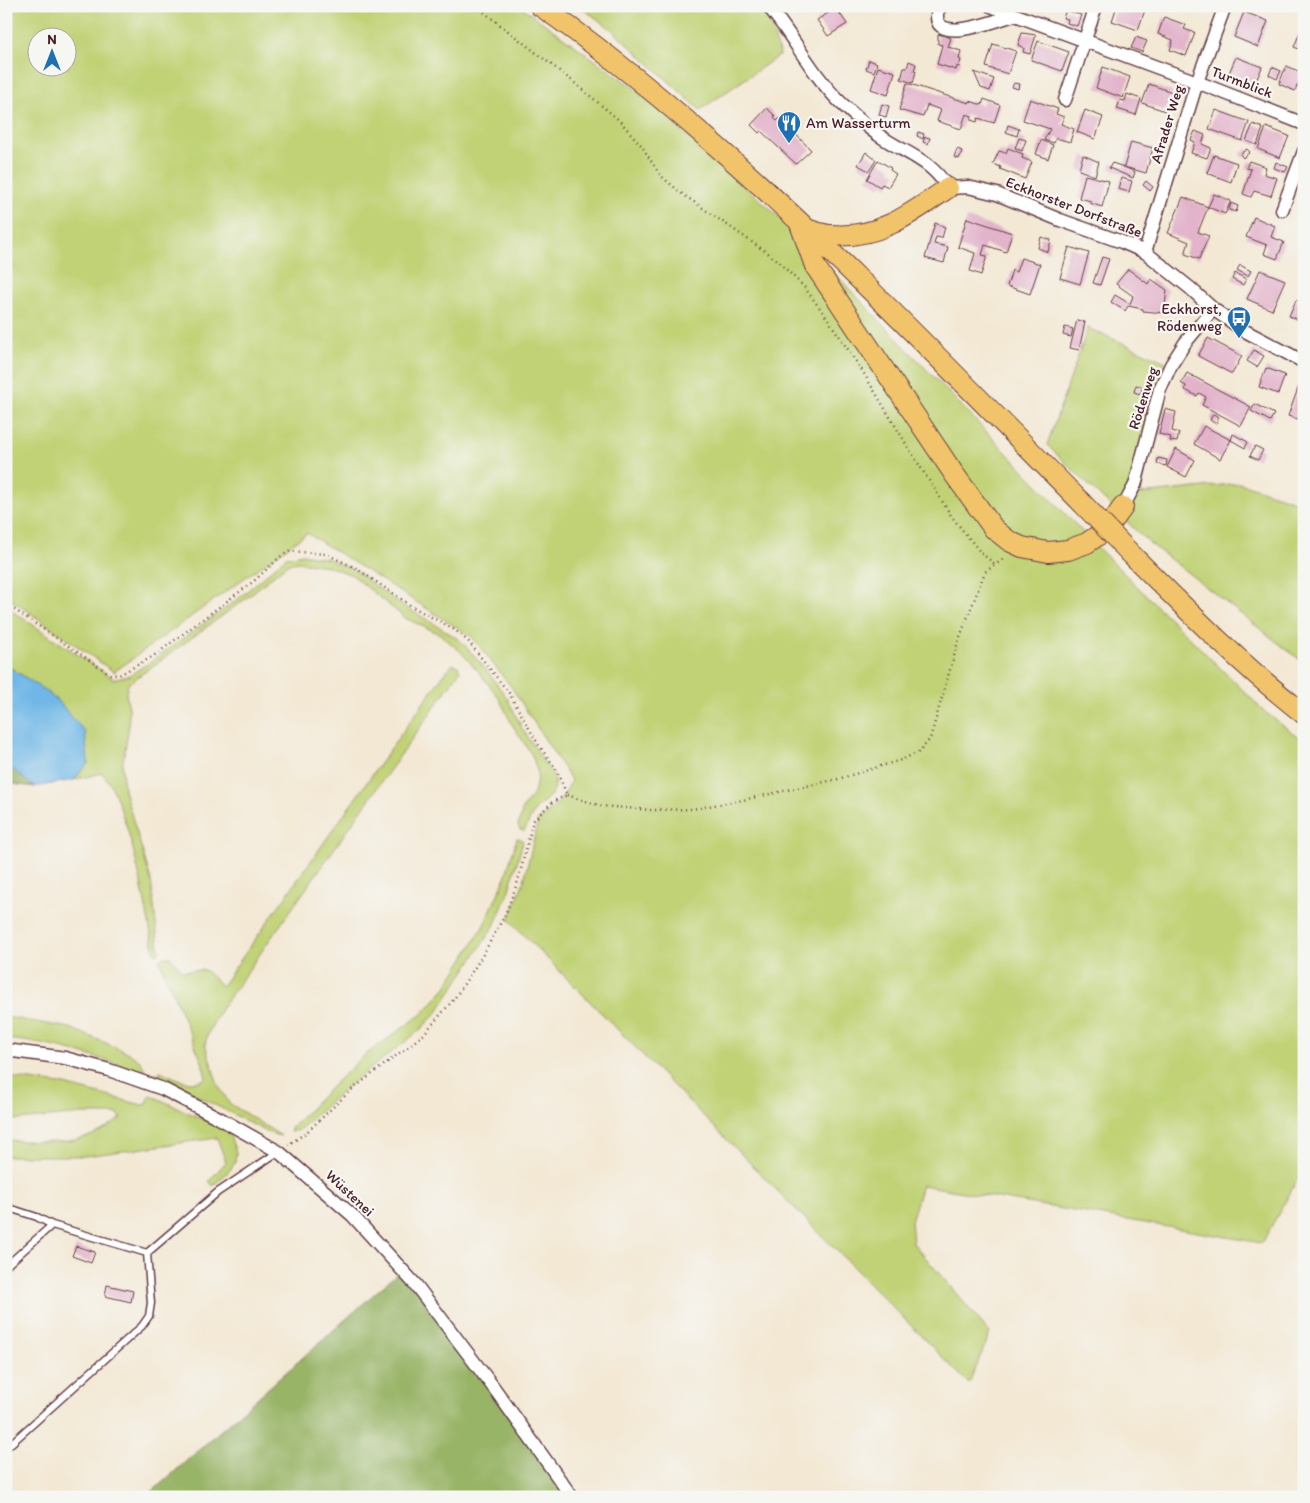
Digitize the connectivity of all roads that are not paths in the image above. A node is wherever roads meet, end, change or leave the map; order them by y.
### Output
1 (540, 6) edge
2 (768, 6) edge
3 (942, 6) edge
4 (991, 6) edge
5 (1096, 6) edge
6 (1225, 6) edge
7 (1014, 15) junction
8 (1084, 41) junction
9 (1196, 82) junction
10 (1065, 100) dead end
11 (1304, 124) edge
12 (1304, 151) edge
13 (948, 188) junction
14 (1282, 210) dead end
15 (804, 225) junction
16 (1145, 252) junction
17 (1213, 309) junction
18 (1304, 362) edge
19 (1124, 507) joint
20 (1304, 714) edge
21 (6, 1050) edge
22 (279, 1152) junction
23 (6, 1207) edge
24 (52, 1225) junction
25 (147, 1253) junction
26 (6, 1266) edge
27 (6, 1448) edge
28 (572, 1497) edge

1 - 15 main road
2 - 13 street
3 - 7 street
4 - 7 street, Turmblick
5 - 8 street
6 - 9 street, Afrader Weg
7 - 8 street, Turmblick
8 - 9 street, Turmblick
8 - 10 street
9 - 11 street, Turmblick
9 - 16 street, Afrader Weg
12 - 14 street
13 - 15 main road
13 - 16 street, Eckhorster Dorfstraße
15 - 19 main road
15 - 20 main road, bridge
16 - 17 street, Eckhorster Dorfstraße
17 - 18 street, Eckhorster Dorfstraße
17 - 19 street, Rödenweg
21 - 22 street, Wüstenei
22 - 25 lane
22 - 28 street, Wüstenei
23 - 24 lane
24 - 25 lane
24 - 26 lane
25 - 27 lane

